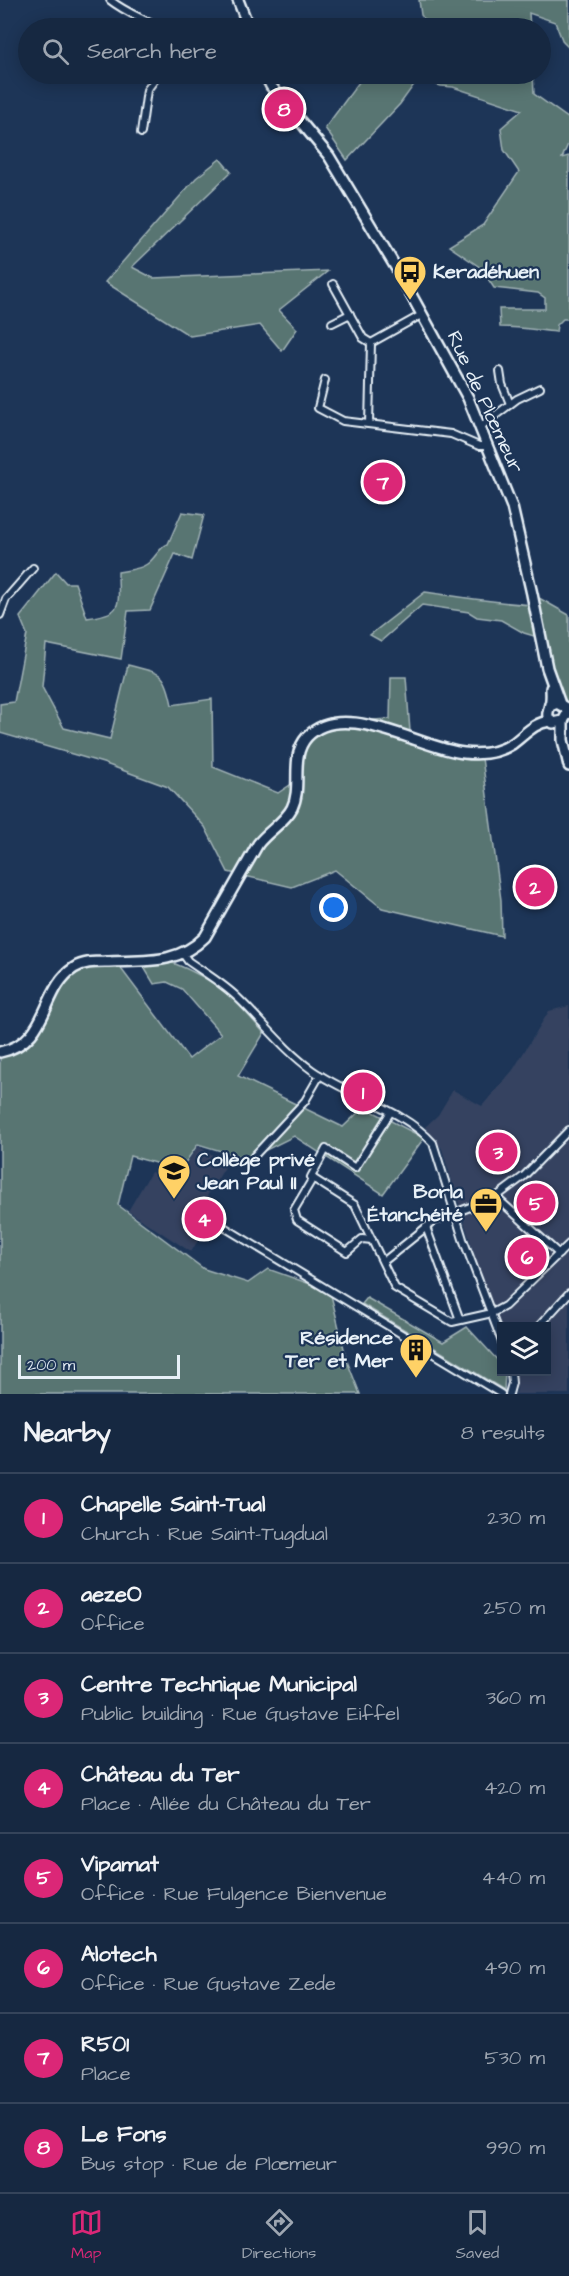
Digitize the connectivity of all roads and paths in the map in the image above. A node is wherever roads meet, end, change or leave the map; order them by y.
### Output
1 (110, 0) edge
2 (238, 0) edge
3 (143, 18) edge
4 (245, 18) edge
5 (152, 84) edge
6 (270, 84) edge
7 (141, 133) dead end
8 (333, 284) dead end
9 (350, 314) junction
10 (423, 314) junction
11 (332, 323) dead end
12 (371, 344) junction
13 (500, 371) dead end
14 (325, 380) dead end
15 (540, 388) dead end
16 (510, 404) junction
17 (369, 424) junction
18 (480, 427) junction
19 (484, 436) junction
20 (469, 440) junction
21 (488, 447) junction
22 (33, 568) dead end
23 (0, 615) edge
24 (559, 712) edge
25 (569, 766) edge
26 (183, 954) junction
27 (0, 1052) edge
28 (320, 1075) junction
29 (390, 1113) junction
30 (569, 1130) edge
31 (254, 1156) dead end
32 (313, 1178) junction
33 (496, 1197) junction
34 (455, 1212) junction
35 (224, 1227) dead end
36 (426, 1227) junction
37 (372, 1240) junction
38 (569, 1244) edge
39 (559, 1254) junction
40 (383, 1262) junction
41 (569, 1293) edge
42 (490, 1313) junction
43 (460, 1320) junction
44 (543, 1322) edge
45 (497, 1331) edge
46 (511, 1376) edge
47 (501, 1394) edge
48 (509, 1394) edge

1 - 3 street
2 - 4 main road
5 - 7 street
6 - 10 main road, Rue de Plœmeur
8 - 9 street
9 - 11 street
9 - 12 street
10 - 12 street
10 - 18 main road, Rue de Plœmeur
12 - 17 street
13 - 16 street
14 - 17 street
15 - 16 street
16 - 18 street
17 - 20 street
18 - 19 main road, Rue de Plœmeur
19 - 20 street
19 - 21 main road, Rue de Plœmeur
20 - 21 street
21 - 24 main road, Rue de Plœmeur
22 - 23 street
24 - 25 main road
24 - 26 main road
26 - 27 main road
26 - 28 street
28 - 29 street
28 - 31 street
29 - 32 street
29 - 34 street
30 - 33 street
32 - 37 street
32 - 37 street
33 - 34 street
33 - 39 street
34 - 36 street
34 - 42 street
35 - 47 street
36 - 40 street
36 - 43 street
37 - 40 street
38 - 39 street
39 - 42 street
40 - 43 street
41 - 44 street
42 - 43 street
42 - 45 street
46 - 48 street

